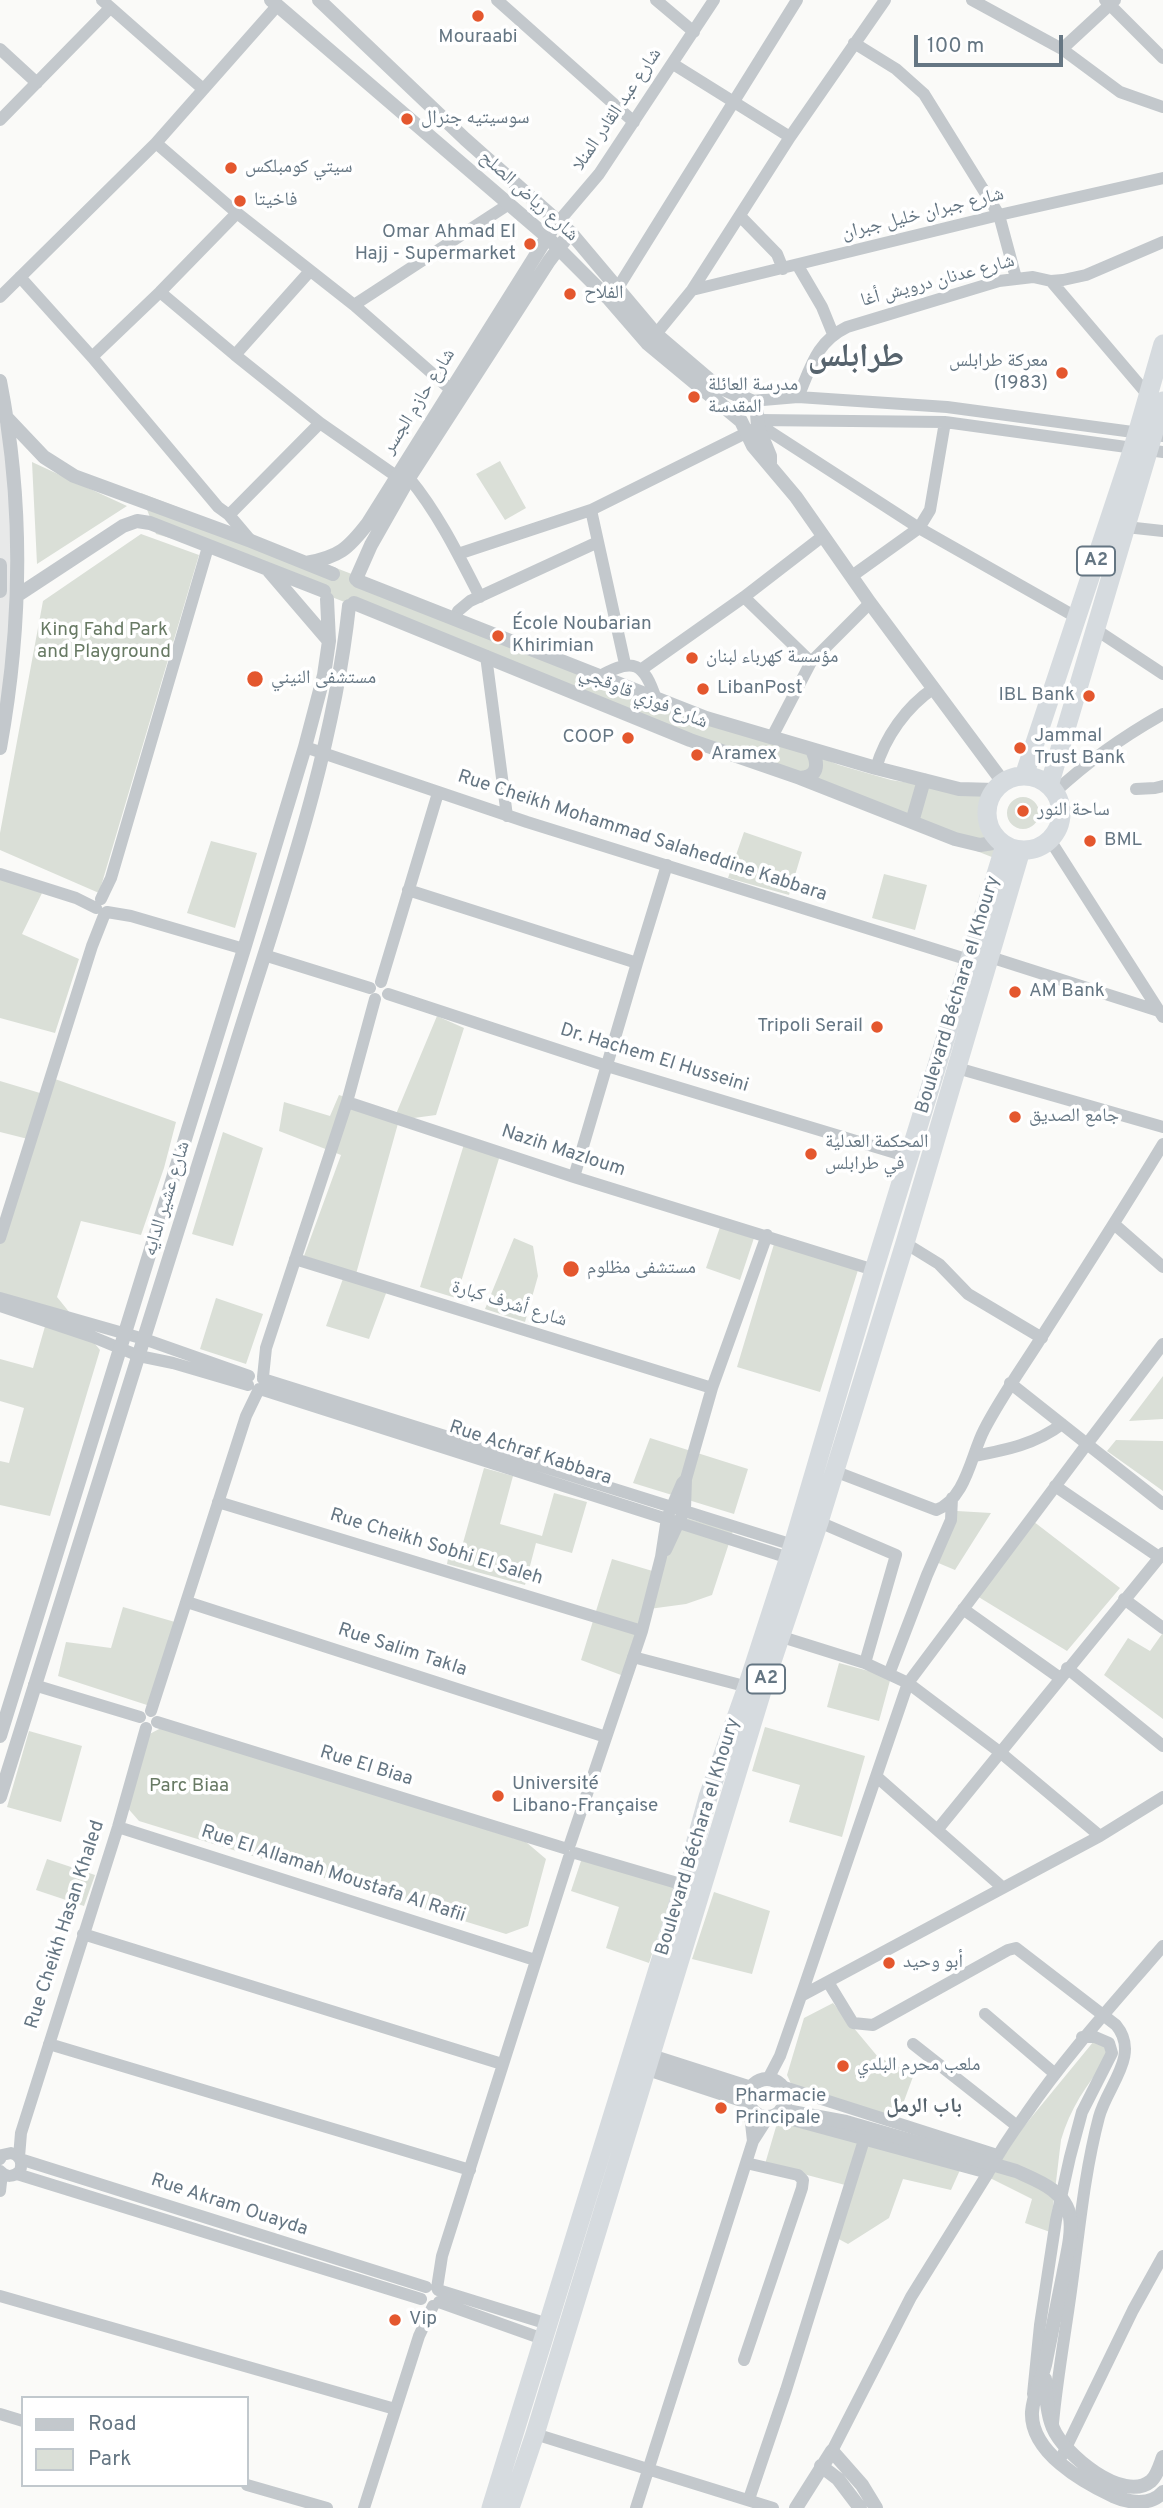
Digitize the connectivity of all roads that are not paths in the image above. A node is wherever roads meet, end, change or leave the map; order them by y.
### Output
1 (318, 0) edge
2 (497, 0) edge
3 (656, 0) edge
4 (714, 0) edge
5 (797, 0) edge
6 (884, 0) edge
7 (972, 0) edge
8 (1110, 2) edge
9 (274, 3) edge
10 (106, 4) edge
11 (694, 32) junction
12 (854, 43) junction
13 (1062, 49) junction
14 (0, 50) edge
15 (1163, 58) edge
16 (673, 64) junction
17 (37, 83) junction
18 (203, 89) junction
19 (735, 102) junction
20 (1163, 107) edge
21 (0, 120) edge
22 (634, 122) junction
23 (790, 137) junction
24 (465, 139) junction
25 (156, 143) junction
26 (452, 154) junction
27 (1163, 178) edge
28 (509, 204) junction
29 (237, 213) junction
30 (999, 215) junction
31 (740, 216) junction
32 (559, 221) junction
33 (571, 233) junction
34 (546, 236) junction
35 (1163, 242) edge
36 (558, 249) junction
37 (798, 265) junction
38 (783, 269) junction
39 (310, 271) junction
40 (20, 277) junction
41 (1016, 278) junction
42 (1051, 281) junction
43 (692, 290) junction
44 (160, 292) junction
45 (613, 294) junction
46 (0, 297) edge
47 (354, 305) junction
48 (656, 334) junction
49 (833, 334) junction
50 (1163, 345) edge
51 (235, 355) junction
52 (92, 357) junction
53 (0, 381) edge
54 (450, 389) junction
55 (798, 397) junction
56 (1155, 398) edge
57 (751, 401) junction
58 (7, 419) junction
59 (944, 422) junction
60 (320, 423) junction
61 (754, 427) junction
62 (1150, 442) edge
63 (402, 477) junction
64 (150, 504) junction
65 (591, 510) junction
66 (224, 511) junction
67 (144, 521) junction
68 (204, 523) junction
69 (1126, 527) junction
70 (919, 528) junction
71 (1163, 531) edge
72 (823, 536) junction
73 (251, 541) junction
74 (598, 542) junction
75 (208, 547) junction
76 (458, 554) junction
77 (306, 563) junction
78 (0, 565) edge
79 (268, 570) junction
80 (334, 574) junction
81 (852, 576) junction
82 (357, 580) junction
83 (0, 591) edge
84 (18, 595) junction
85 (326, 595) junction
86 (480, 597) junction
87 (744, 597) junction
88 (870, 603) junction
89 (351, 605) junction
90 (1076, 617) junction
91 (455, 619) junction
92 (1094, 629) junction
93 (329, 641) junction
94 (485, 656) junction
95 (811, 662) junction
96 (625, 664) junction
97 (642, 669) junction
98 (1163, 674) edge
99 (600, 676) junction
100 (934, 688) junction
101 (656, 699) junction
102 (1163, 713) edge
103 (772, 737) junction
104 (305, 747) junction
105 (0, 748) edge
106 (812, 750) junction
107 (324, 753) junction
108 (876, 768) junction
109 (1024, 776) junction
110 (800, 778) junction
111 (924, 780) junction
112 (999, 786) junction
113 (1163, 786) edge
114 (1052, 789) junction
115 (1136, 789) dead end
116 (438, 793) junction
117 (507, 816) junction
118 (912, 822) junction
119 (1050, 840) junction
120 (1009, 846) junction
121 (667, 865) junction
122 (0, 874) edge
123 (408, 890) junction
124 (103, 906) junction
125 (244, 949) junction
126 (264, 955) junction
127 (990, 957) junction
128 (969, 961) junction
129 (637, 963) junction
130 (378, 991) junction
131 (1161, 1014) edge
132 (607, 1066) junction
133 (957, 1068) junction
134 (347, 1102) junction
135 (1163, 1127) edge
136 (1163, 1145) edge
137 (909, 1157) junction
138 (574, 1177) junction
139 (1114, 1224) junction
140 (768, 1235) junction
141 (0, 1238) edge
142 (905, 1243) junction
143 (295, 1259) junction
144 (1163, 1267) edge
145 (874, 1270) junction
146 (0, 1298) edge
147 (0, 1306) edge
148 (125, 1333) junction
149 (1042, 1338) junction
150 (144, 1339) junction
151 (1163, 1344) edge
152 (120, 1350) junction
153 (139, 1356) junction
154 (255, 1382) junction
155 (1010, 1383) junction
156 (712, 1388) junction
157 (1062, 1424) junction
158 (1087, 1444) junction
159 (974, 1456) junction
160 (834, 1471) junction
161 (1055, 1486) junction
162 (952, 1498) junction
163 (218, 1502) junction
164 (1163, 1504) edge
165 (676, 1513) junction
166 (819, 1522) junction
167 (791, 1551) junction
168 (1161, 1555) edge
169 (1124, 1600) junction
170 (187, 1602) junction
171 (963, 1609) junction
172 (1163, 1628) edge
173 (642, 1630) junction
174 (782, 1637) junction
175 (633, 1657) junction
176 (866, 1663) junction
177 (1064, 1673) junction
178 (889, 1674) junction
179 (908, 1683) junction
180 (34, 1685) junction
181 (755, 1689) junction
182 (149, 1720) junction
183 (0, 1737) edge
184 (606, 1737) junction
185 (1163, 1745) edge
186 (1001, 1753) junction
187 (877, 1777) junction
188 (0, 1797) edge
189 (1163, 1797) edge
190 (118, 1827) junction
191 (938, 1829) junction
192 (1100, 1836) junction
193 (570, 1850) junction
194 (684, 1885) junction
195 (1002, 1887) junction
196 (83, 1934) junction
197 (1163, 1946) edge
198 (535, 1960) junction
199 (828, 1982) junction
200 (801, 1996) junction
201 (985, 2014) dead end
202 (1102, 2017) junction
203 (1083, 2037) junction
204 (48, 2044) junction
205 (913, 2044) dead end
206 (649, 2062) junction
207 (502, 2064) junction
208 (1054, 2073) junction
209 (778, 2086) junction
210 (749, 2098) junction
211 (775, 2114) junction
212 (846, 2122) junction
213 (1017, 2126) junction
214 (864, 2140) junction
215 (753, 2141) junction
216 (997, 2155) junction
217 (8, 2156) edge
218 (746, 2163) junction
219 (470, 2170) junction
220 (5, 2173) edge
221 (988, 2173) junction
222 (600, 2189) junction
223 (0, 2190) edge
224 (1163, 2256) edge
225 (431, 2295) junction
226 (0, 2296) edge
227 (545, 2331) junction
228 (744, 2360) dead end
229 (1044, 2368) junction
230 (395, 2409) junction
231 (1032, 2412) junction
232 (0, 2414) edge
233 (21, 2420) edge
234 (1052, 2427) junction
235 (535, 2434) junction
236 (1067, 2448) junction
237 (831, 2451) junction
238 (1163, 2457) edge
239 (1058, 2462) junction
240 (821, 2466) junction
241 (649, 2468) junction
242 (248, 2485) edge
243 (1162, 2495) edge
244 (749, 2499) junction
245 (327, 2508) edge
246 (364, 2508) edge
247 (491, 2508) edge
248 (510, 2508) edge
249 (636, 2508) edge
250 (774, 2508) edge
251 (796, 2508) edge
252 (860, 2508) edge
253 (876, 2508) edge

1 - 24 street, شارع رياض الصلح
2 - 22 street
3 - 11 street
4 - 11 street, شارع عبد القادر المنلا
5 - 19 street
6 - 12 street
7 - 13 street
8 - 13 street
8 - 15 street
9 - 18 street
9 - 26 street, شارع رياض الصلح
10 - 17 street
10 - 18 street
11 - 16 street, شارع عبد القادر المنلا
12 - 23 street
12 - 30 street
13 - 20 street
14 - 17 street
16 - 19 street
16 - 22 street, شارع عبد القادر المنلا
17 - 21 street
18 - 25 street
19 - 23 street
19 - 45 street
22 - 32 street, شارع عبد القادر المنلا
23 - 31 street
24 - 26 street
24 - 32 street, شارع رياض الصلح
25 - 29 street
25 - 40 street
26 - 28 street, شارع رياض الصلح
27 - 30 street, شارع جبران خليل جبران
28 - 34 street, شارع رياض الصلح
28 - 47 street
29 - 39 street
29 - 44 street
30 - 37 street, شارع جبران خليل جبران
30 - 41 street
31 - 38 street
31 - 43 street
32 - 33 street, شارع رياض الصلح
32 - 34 street, شارع عبد القادر المنلا
33 - 36 street, شارع حازم الجسر
33 - 45 street, شارع رياض الصلح
34 - 36 street, شارع رياض الصلح
34 - 54 street, شارع حازم الجسر
35 - 42 street, شارع عدنان درويش أغا
36 - 45 street, شارع رياض الصلح
36 - 63 street, شارع حازم الجسر
37 - 38 street, شارع جبران خليل جبران
37 - 49 street
38 - 43 street, شارع جبران خليل جبران
39 - 47 street
39 - 51 street
40 - 46 street
40 - 52 street
41 - 42 street, شارع عدنان درويش أغا
41 - 49 street, شارع عدنان درويش أغا
42 - 56 street
43 - 48 street
44 - 51 street
44 - 52 street
45 - 48 street, شارع رياض الصلح
45 - 61 street, شارع رياض الصلح
47 - 54 street
48 - 57 street, شارع رياض الصلح
49 - 55 street
50 - 56 highway, A2
51 - 60 street
52 - 66 street
53 - 58 street
54 - 63 street, شارع حازم الجسر
55 - 57 street
55 - 62 street
56 - 62 highway, A2
57 - 61 street
58 - 64 street
58 - 84 street
59 - 61 street
59 - 62 street
59 - 70 street
60 - 63 street
60 - 66 street
61 - 65 street
61 - 70 street
61 - 72 street
62 - 69 highway, A2
62 - 90 highway, A2
63 - 76 street
63 - 77 street, شارع حازم الجسر
63 - 82 street, شارع حازم الجسر
64 - 67 street
64 - 68 street
65 - 74 street
65 - 76 street
66 - 68 street
66 - 73 street
67 - 75 street
67 - 84 street
68 - 73 street
69 - 71 street
69 - 92 highway, A2
70 - 81 street
70 - 90 street
72 - 81 street
72 - 87 street
73 - 77 street
74 - 86 street
74 - 96 street
75 - 79 street
75 - 124 street
76 - 86 street
77 - 80 street
78 - 83 street
79 - 85 street
79 - 93 street
80 - 82 street
80 - 85 street
81 - 88 street
82 - 89 street
82 - 91 street, شارع فوزي قاوقجي
84 - 105 street
85 - 89 street
85 - 93 street, شارع عشير الدايه
86 - 91 street
87 - 95 street
87 - 97 street
88 - 95 street
88 - 100 street
89 - 94 street, شارع فوزي قاوقجي
89 - 107 street, شارع عشير الدايه
90 - 109 highway, A2
91 - 99 street, شارع فوزي قاوقجي
92 - 98 street
92 - 114 highway, A2
93 - 104 street, شارع عشير الدايه
94 - 110 street, شارع فوزي قاوقجي
94 - 117 street
95 - 103 street
96 - 97 street
96 - 99 street
97 - 101 street
99 - 101 street, شارع فوزي قاوقجي
100 - 108 street
100 - 112 street
101 - 103 street, شارع فوزي قاوقجي
102 - 114 street
103 - 106 street, شارع فوزي قاوقجي
104 - 107 street, Rue Cheikh Mohammad Salaheddine Kabbara
104 - 125 street, شارع عشير الدايه
106 - 108 street, شارع فوزي قاوقجي
106 - 110 street
107 - 116 street, Rue Cheikh Mohammad Salaheddine Kabbara
107 - 126 street, شارع عشير الدايه
108 - 111 street, شارع فوزي قاوقجي
109 - 112 highway
109 - 114 highway
110 - 118 street, شارع فوزي قاوقجي
111 - 112 street, شارع فوزي قاوقجي
111 - 118 street
112 - 120 highway
113 - 115 street
114 - 119 highway, A2
116 - 117 street, Rue Cheikh Mohammad Salaheddine Kabbara
116 - 123 street, Rue Cheikh Hasan Khaled
117 - 121 street, Rue Cheikh Mohammad Salaheddine Kabbara
118 - 120 street, شارع فوزي قاوقجي
119 - 120 highway
119 - 131 street
120 - 127 highway, Boulevard Béchara el Khoury / A2
120 - 128 highway, Boulevard Béchara el Khoury / A2
121 - 128 street, Rue Cheikh Mohammad Salaheddine Kabbara
121 - 129 street
122 - 124 street
123 - 129 street
123 - 130 street, Rue Cheikh Hasan Khaled
124 - 125 street
124 - 141 street
125 - 148 street, شارع عشير الدايه
126 - 130 street, Dr. Hachem El Husseini
126 - 150 street, شارع عشير الدايه
127 - 131 street
127 - 133 highway, Boulevard Béchara el Khoury / A2
128 - 137 highway, Boulevard Béchara el Khoury / A2
129 - 132 street
130 - 132 street, Dr. Hachem El Husseini
130 - 134 street, Rue Cheikh Hasan Khaled
132 - 137 street, Dr. Hachem El Husseini
132 - 138 street
133 - 135 street
133 - 142 highway, Boulevard Béchara el Khoury / A2
134 - 138 street, Nazih Mazloum
134 - 143 street, Rue Cheikh Hasan Khaled
136 - 139 street
137 - 145 highway, Boulevard Béchara el Khoury / A2
138 - 140 street, Nazih Mazloum
139 - 144 street
139 - 149 street
140 - 145 street, Nazih Mazloum
140 - 156 street
142 - 149 street
142 - 160 highway, Boulevard Béchara el Khoury / A2
143 - 154 street, Rue Cheikh Hasan Khaled
143 - 156 street, شارع أشرف كبارة
145 - 167 highway, Boulevard Béchara el Khoury / A2
146 - 148 street, Rue Achraf Kabbara
147 - 152 street, Rue Achraf Kabbara
148 - 150 street, Rue Achraf Kabbara
148 - 152 street, شارع عشير الدايه
149 - 155 street
150 - 153 street, شارع عشير الدايه
150 - 154 street, Rue Achraf Kabbara
151 - 158 street
152 - 153 street, Rue Achraf Kabbara
152 - 183 street, شارع عشير الدايه
153 - 154 street, Rue Achraf Kabbara
153 - 180 street, شارع عشير الدايه
154 - 163 street, Rue Cheikh Hasan Khaled
154 - 165 street, Rue Achraf Kabbara
155 - 157 street
155 - 159 street
156 - 165 street
157 - 158 street
157 - 159 street
158 - 161 street
158 - 164 street
159 - 162 street
160 - 162 street
160 - 166 highway, Boulevard Béchara el Khoury / A2
161 - 168 street
161 - 171 street
162 - 178 street
163 - 170 street, Rue Cheikh Hasan Khaled
163 - 173 street, Rue Cheikh Sobhi El Saleh
165 - 167 street, Rue Achraf Kabbara
165 - 173 street
166 - 174 highway, Boulevard Béchara el Khoury / A2
166 - 176 street
167 - 181 highway, Boulevard Béchara el Khoury / A2
168 - 169 street
169 - 172 street
169 - 177 street
170 - 182 street, Rue Cheikh Hasan Khaled
170 - 184 street, Rue Salim Takla
171 - 177 street
171 - 179 street
173 - 175 street
174 - 176 street
174 - 181 highway, Boulevard Béchara el Khoury / A2
175 - 181 street, A2
175 - 184 street
176 - 178 street
177 - 185 street
177 - 186 street
178 - 179 street
179 - 186 street
179 - 187 street
180 - 182 street, Rue El Biaa
180 - 188 street, شارع عشير الدايه
181 - 194 highway, Boulevard Béchara el Khoury / A2
181 - 206 highway, Boulevard Béchara el Khoury / A2
182 - 190 street, Rue Cheikh Hasan Khaled
182 - 193 street, Rue El Biaa
184 - 193 street
186 - 191 street
186 - 192 street
187 - 191 street
187 - 200 street
189 - 192 street
190 - 196 street, Rue Cheikh Hasan Khaled
190 - 198 street, Rue El Allamah Moustafa Al Rafii
191 - 195 street
192 - 195 street
193 - 194 street, Rue El Biaa
193 - 198 street
194 - 222 highway, Boulevard Béchara el Khoury / A2
195 - 199 street
196 - 204 street, Rue Cheikh Hasan Khaled
196 - 207 street
197 - 202 street
198 - 207 street
199 - 200 street
199 - 202 street
200 - 209 street
201 - 208 street
202 - 203 street
202 - 234 street
203 - 208 street
203 - 231 street
204 - 217 street, Rue Cheikh Hasan Khaled
204 - 219 street
205 - 213 street
206 - 210 street
206 - 222 highway, Boulevard Béchara el Khoury / A2
207 - 219 street
208 - 213 street
209 - 210 street
209 - 211 street
209 - 212 street
209 - 216 street
210 - 211 street
210 - 215 street
211 - 212 street
211 - 214 street
211 - 215 street
212 - 229 street
213 - 216 street
214 - 221 street
214 - 244 street
215 - 218 street
216 - 221 street
217 - 220 street, Rue Cheikh Hasan Khaled
217 - 225 street, Rue Akram Ouayda
218 - 228 street
218 - 241 street
219 - 225 street
220 - 223 street
220 - 225 street, Rue Akram Ouayda
221 - 237 street
222 - 227 highway, Boulevard Béchara el Khoury / A2
222 - 235 highway, Boulevard Béchara el Khoury / A2
224 - 236 street
225 - 227 street, Rue Akram Ouayda
225 - 230 street
226 - 230 street
227 - 247 highway, Boulevard Béchara el Khoury / A2
229 - 231 street
229 - 234 street
230 - 246 street
231 - 239 street
232 - 233 street
234 - 236 street
235 - 241 street
235 - 248 highway, Boulevard Béchara el Khoury / A2
236 - 238 street
236 - 239 street
237 - 240 street
237 - 253 street
239 - 243 street
240 - 251 street
240 - 252 street
241 - 244 street
241 - 249 street
242 - 245 street
244 - 250 street

